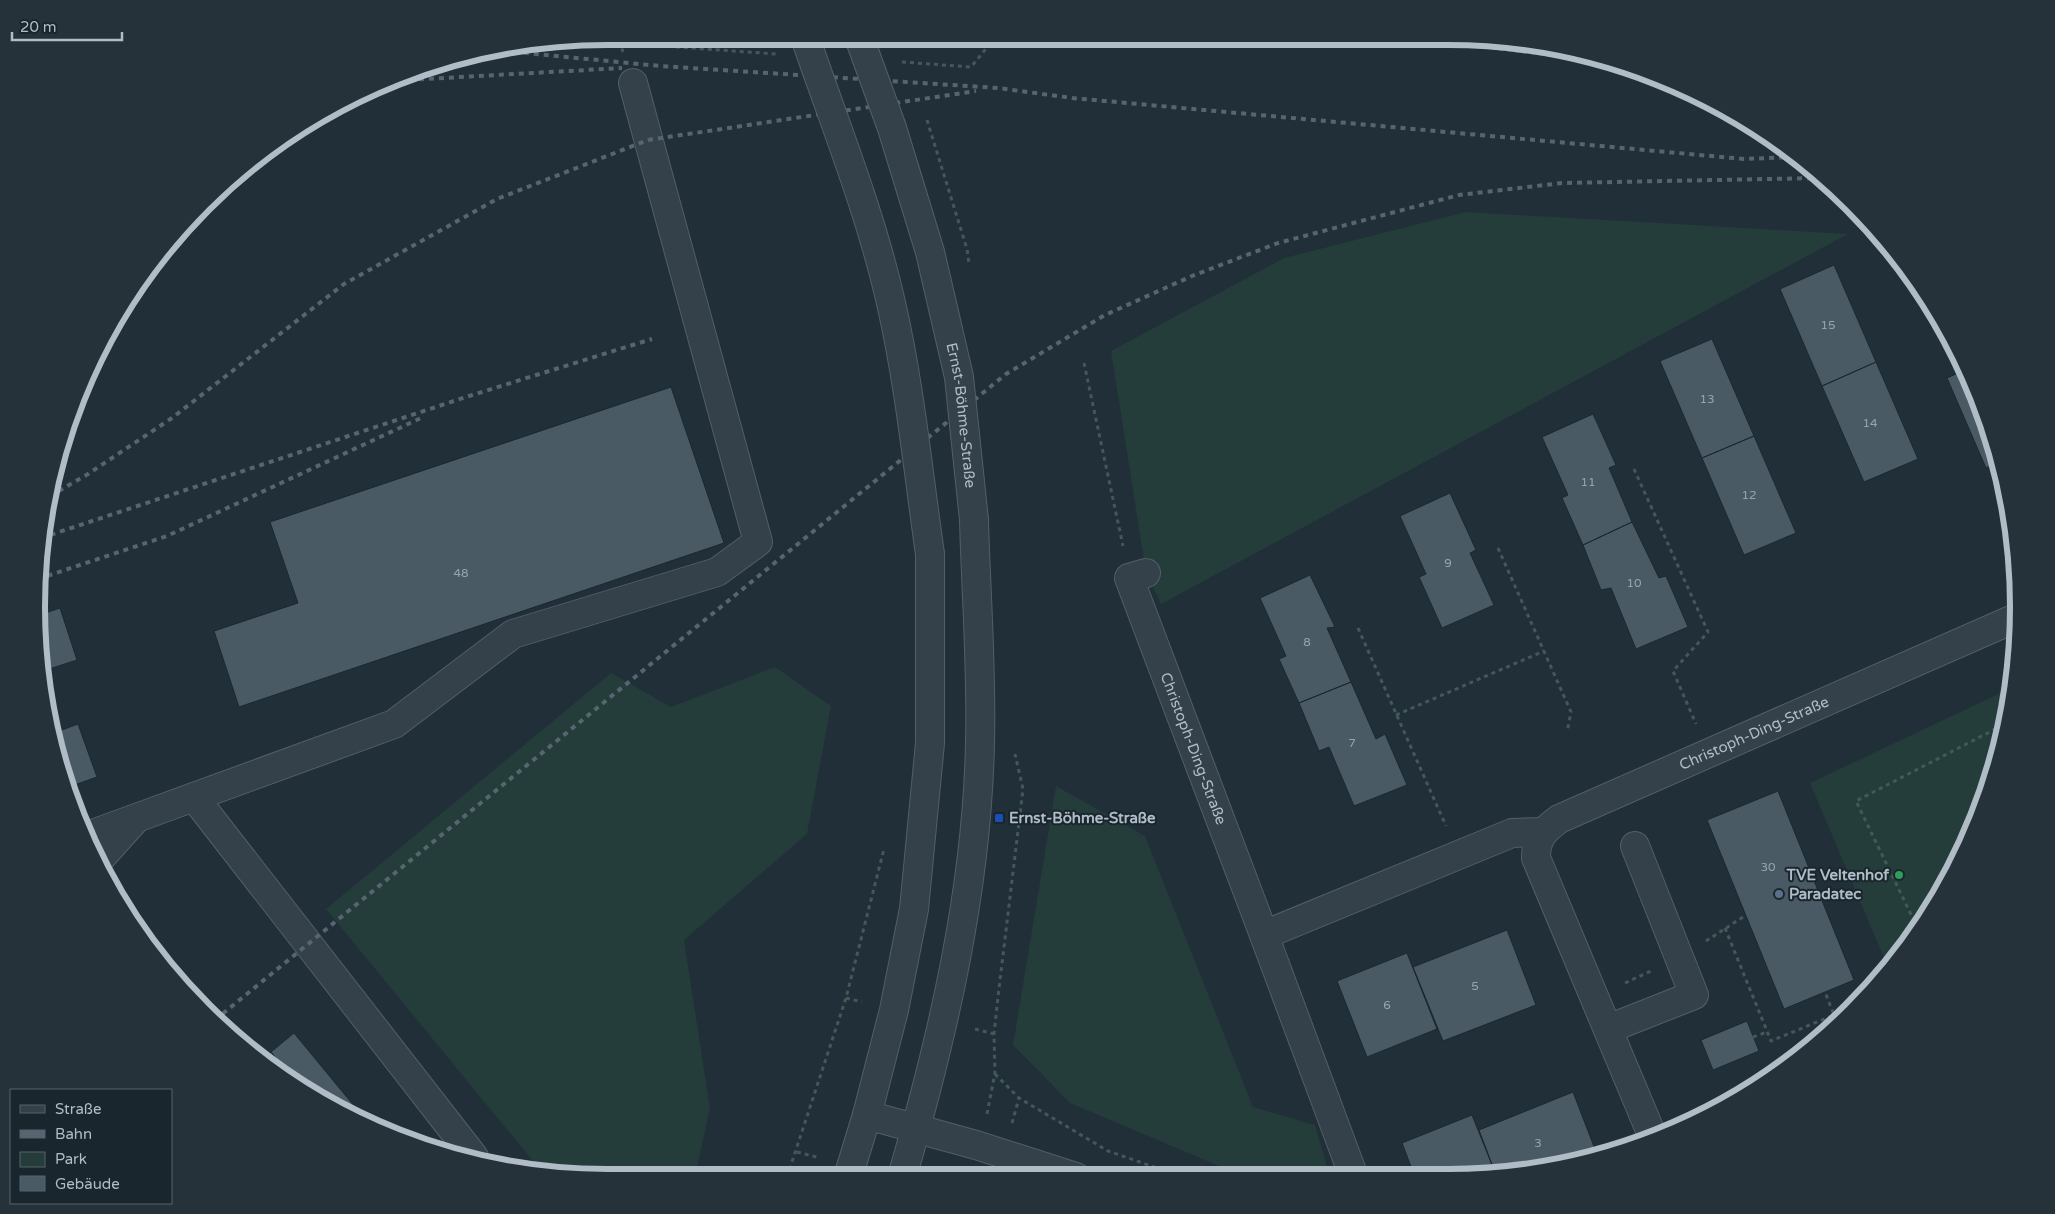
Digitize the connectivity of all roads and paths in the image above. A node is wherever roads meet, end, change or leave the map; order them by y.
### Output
1 (808, 45) edge
2 (862, 45) edge
3 (989, 45) edge
4 (1469, 46) edge
5 (776, 49) dead end
6 (1558, 56) edge
7 (780, 59) dead end
8 (971, 67) dead end
9 (633, 84) dead end
10 (1084, 363) dead end
11 (1634, 469) dead end
12 (1498, 548) dead end
13 (1138, 575) joint
14 (2010, 621) edge
15 (1358, 628) dead end
16 (1544, 651) junction
17 (1396, 714) junction
18 (1996, 728) edge
19 (1566, 732) dead end
20 (1709, 753) junction
21 (194, 797) junction
22 (136, 819) junction
23 (1542, 832) junction
24 (93, 834) edge
25 (885, 846) dead end
26 (1634, 846) dead end
27 (1458, 854) junction
28 (103, 856) edge
29 (1914, 921) edge
30 (1725, 928) dead end
31 (1264, 935) junction
32 (1825, 992) dead end
33 (1608, 1029) junction
34 (1767, 1032) junction
35 (994, 1034) dead end
36 (1753, 1037) dead end
37 (867, 1116) junction
38 (917, 1128) junction
39 (1650, 1131) edge
40 (469, 1152) edge
41 (789, 1169) edge
42 (850, 1169) edge
43 (904, 1169) edge
44 (1053, 1169) edge
45 (1162, 1169) edge
46 (1351, 1169) edge

1 - 37 street, bridge
2 - 38 street, Ernst-Böhme-Straße, bridge
3 - 8 path
4 - 6 path
5 - 7 path
9 - 21 street
10 - 13 path
11 - 20 path
12 - 16 path
13 - 31 street, Christoph-Ding-Straße
14 - 20 street, Christoph-Ding-Straße
15 - 17 path
16 - 17 path
16 - 19 path
17 - 27 path
18 - 29 path
20 - 23 street, Christoph-Ding-Straße
21 - 22 street
21 - 40 street
22 - 24 street
22 - 28 street
23 - 27 street
23 - 33 street
25 - 41 path
26 - 33 street
27 - 31 street
30 - 34 path
31 - 46 street, Christoph-Ding-Straße
32 - 34 path
33 - 39 street
34 - 36 path
35 - 45 path
37 - 38 street
37 - 42 street
38 - 43 street, Ernst-Böhme-Straße
38 - 44 street

